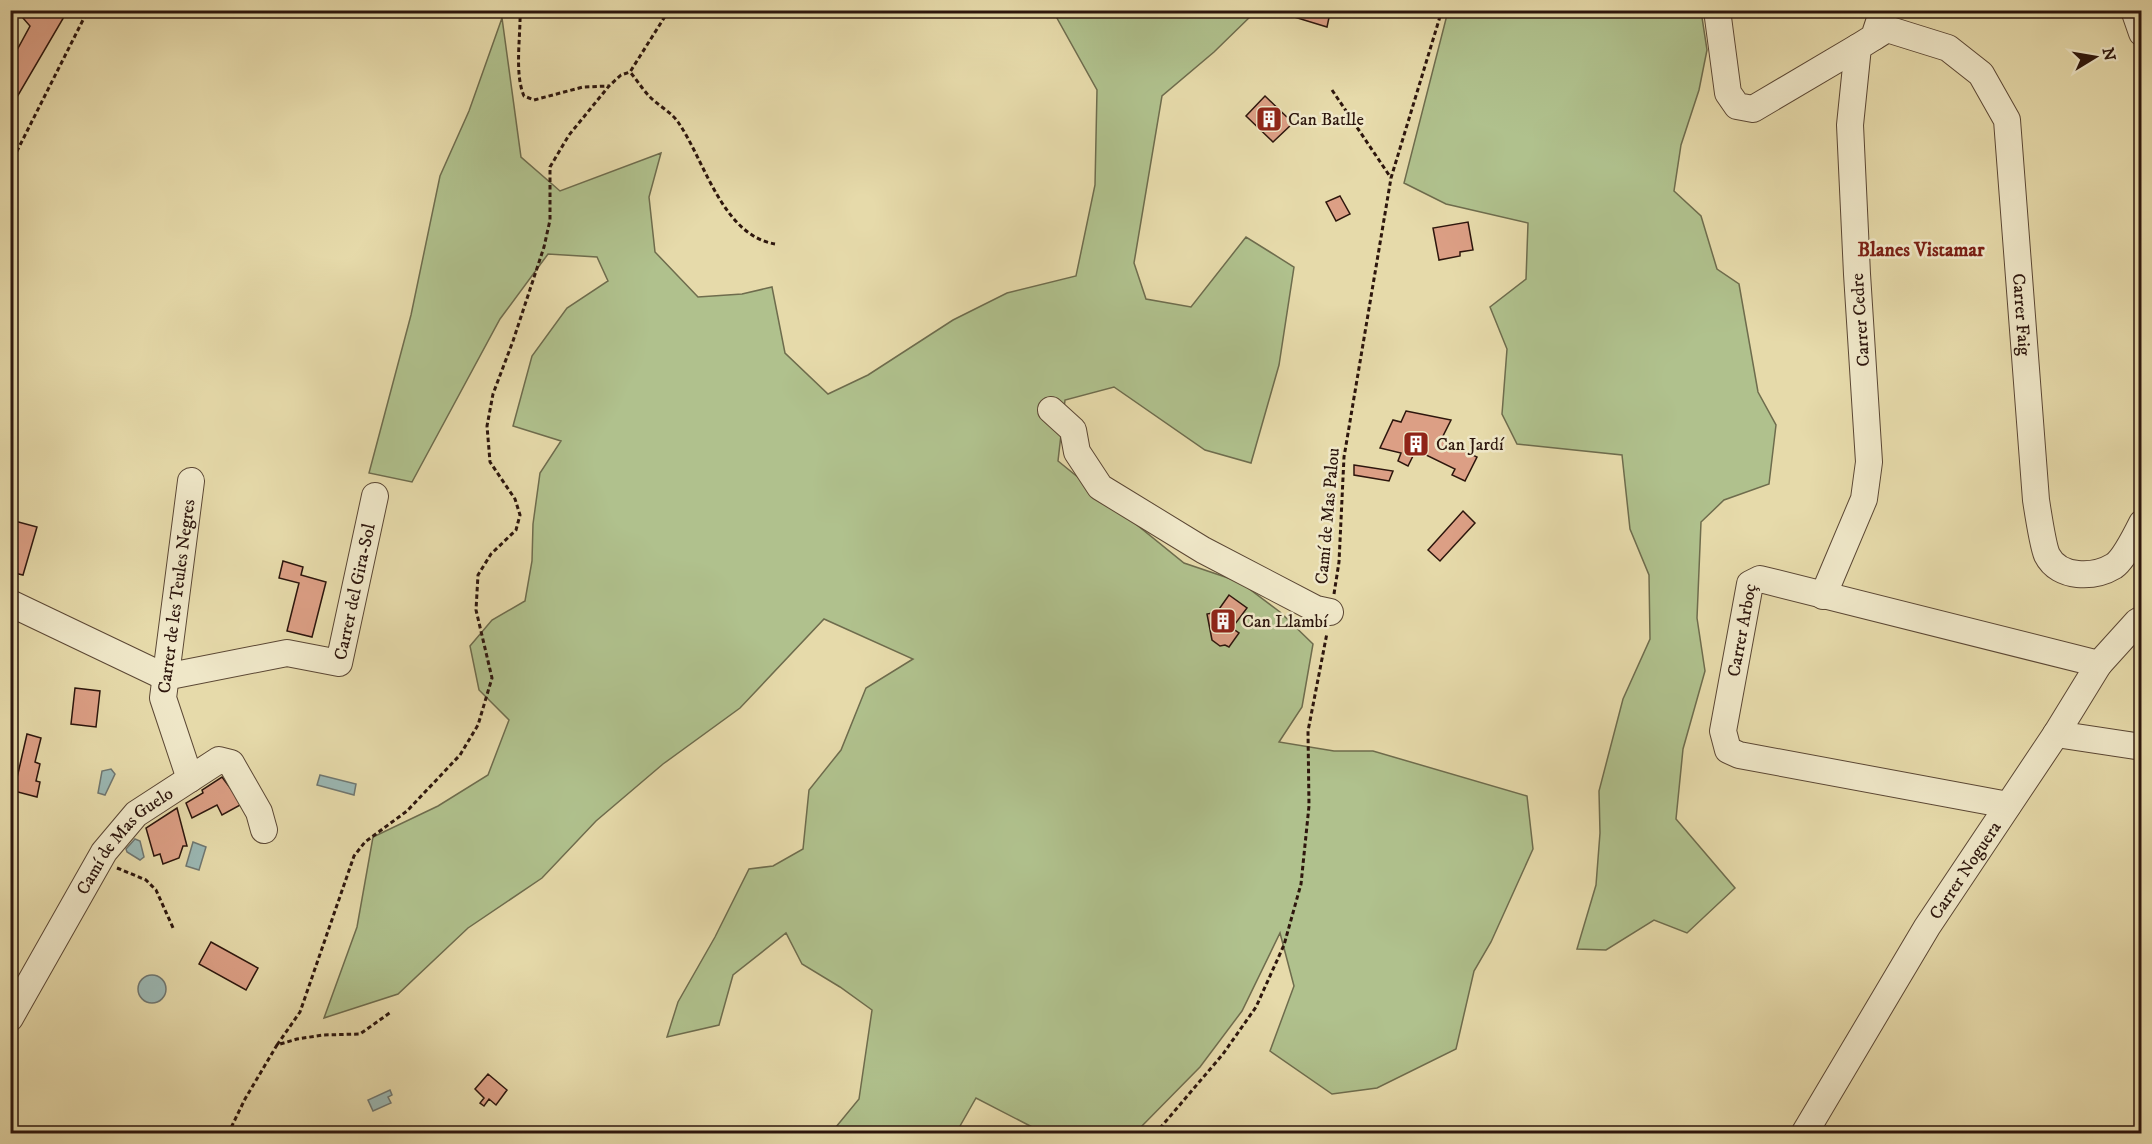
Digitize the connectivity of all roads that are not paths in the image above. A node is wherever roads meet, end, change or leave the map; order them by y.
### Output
1 (1717, 10) edge
2 (1883, 10) edge
3 (2134, 10) edge
4 (2142, 33) edge
5 (1866, 42) junction
6 (1051, 410) dead end
7 (190, 482) dead end
8 (375, 496) dead end
9 (2142, 523) edge
10 (1823, 596) junction
11 (10, 603) edge
12 (1330, 612) road end
13 (2142, 619) edge
14 (2099, 664) junction
15 (165, 677) junction
16 (2056, 734) junction
17 (2142, 747) edge
18 (190, 779) junction
19 (2008, 805) junction
20 (264, 830) dead end
21 (10, 1018) edge
22 (1804, 1134) edge

1 - 5 street
2 - 5 street, Carrer Cedre
3 - 4 street
5 - 9 street, Carrer Faig
5 - 10 street, Carrer Cedre
6 - 12 street
7 - 15 street, Carrer de les Teules Negres
8 - 15 street, Carrer del Gira-Sol
10 - 14 street, Carrer Arboç
10 - 19 street, Carrer Arboç
11 - 15 street
13 - 14 street, Carrer Noguera
14 - 16 street, Carrer Noguera
15 - 18 street, Carrer de les Teules Negres
16 - 17 street
16 - 19 street, Carrer Noguera
18 - 20 street, Camí de Mas Guelo
18 - 21 street, Camí de Mas Guelo
19 - 22 street, Carrer Noguera

